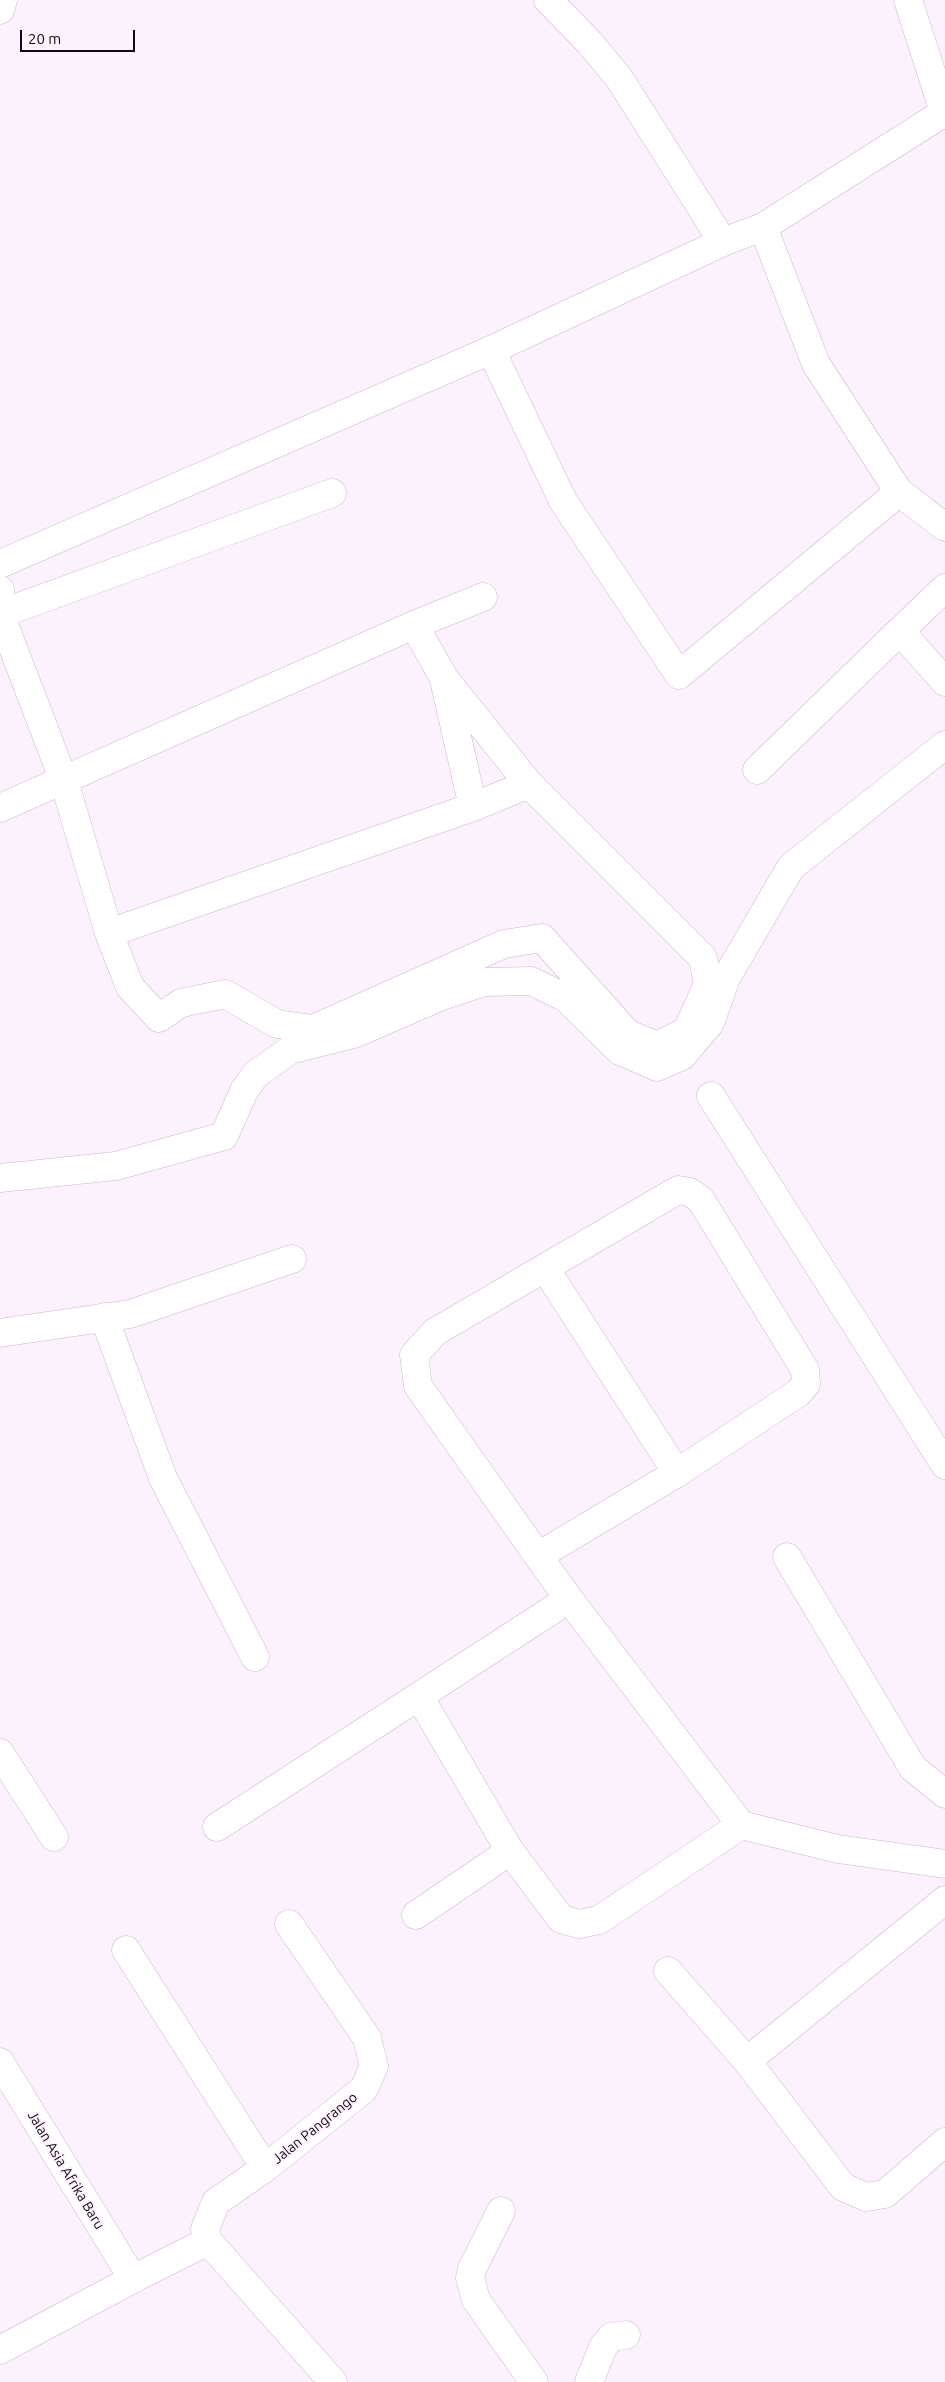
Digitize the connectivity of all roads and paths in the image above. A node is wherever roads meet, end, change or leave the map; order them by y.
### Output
1 (3, 0) edge
2 (548, 0) edge
3 (908, 0) edge
4 (0, 10) edge
5 (944, 113) edge
6 (762, 227) junction
7 (723, 242) junction
8 (491, 350) junction
9 (899, 492) junction
10 (332, 493) dead end
11 (945, 527) edge
12 (0, 564) edge
13 (945, 588) edge
14 (0, 590) edge
15 (483, 597) dead end
16 (0, 614) edge
17 (414, 625) junction
18 (900, 632) junction
19 (444, 678) junction
20 (945, 682) edge
21 (945, 744) edge
22 (757, 770) dead end
23 (64, 781) junction
24 (529, 784) junction
25 (472, 807) junction
26 (0, 808) edge
27 (109, 933) junction
28 (711, 1096) dead end
29 (0, 1178) edge
30 (292, 1259) dead end
31 (545, 1268) junction
32 (104, 1318) junction
33 (0, 1332) edge
34 (945, 1465) edge
35 (677, 1473) junction
36 (538, 1556) junction
37 (787, 1558) dead end
38 (569, 1599) junction
39 (255, 1657) dead end
40 (419, 1696) junction
41 (0, 1753) edge
42 (945, 1794) edge
43 (741, 1825) junction
44 (217, 1827) dead end
45 (54, 1837) dead end
46 (510, 1851) junction
47 (945, 1864) edge
48 (945, 1900) edge
49 (416, 1915) dead end
50 (288, 1924) dead end
51 (126, 1950) dead end
52 (668, 1971) dead end
53 (747, 2061) junction
54 (0, 2062) edge
55 (945, 2142) edge
56 (265, 2168) junction
57 (501, 2211) dead end
58 (208, 2241) junction
59 (133, 2279) junction
60 (626, 2335) dead end
61 (0, 2350) edge
62 (333, 2382) edge
63 (534, 2382) edge
64 (589, 2382) edge

1 - 4 street
2 - 7 street
3 - 5 street
5 - 6 street
6 - 7 street
6 - 9 street
7 - 8 street
8 - 9 street
8 - 12 street
9 - 11 street
10 - 16 street
13 - 18 street
14 - 16 street
15 - 17 street
16 - 23 street
17 - 19 street
17 - 23 street
18 - 20 street
18 - 22 street
19 - 24 street
19 - 25 street
21 - 29 street
23 - 26 street
23 - 27 street
24 - 25 street
24 - 27 street
25 - 27 street
28 - 34 street
30 - 32 street
31 - 35 street
31 - 35 street
31 - 36 street
32 - 33 street
32 - 39 street
35 - 36 street
36 - 38 street
37 - 42 street
38 - 40 street
38 - 43 street
40 - 44 street
40 - 46 street
41 - 45 street
43 - 46 street
43 - 47 street
46 - 49 street
48 - 53 street
50 - 56 street, Jalan Pangrango
51 - 56 street
52 - 53 street
53 - 55 street
54 - 59 street, Jalan Asia Afrika Baru
56 - 58 street, Jalan Pangrango
57 - 63 street
58 - 59 street
58 - 62 street
59 - 61 street
60 - 64 street

